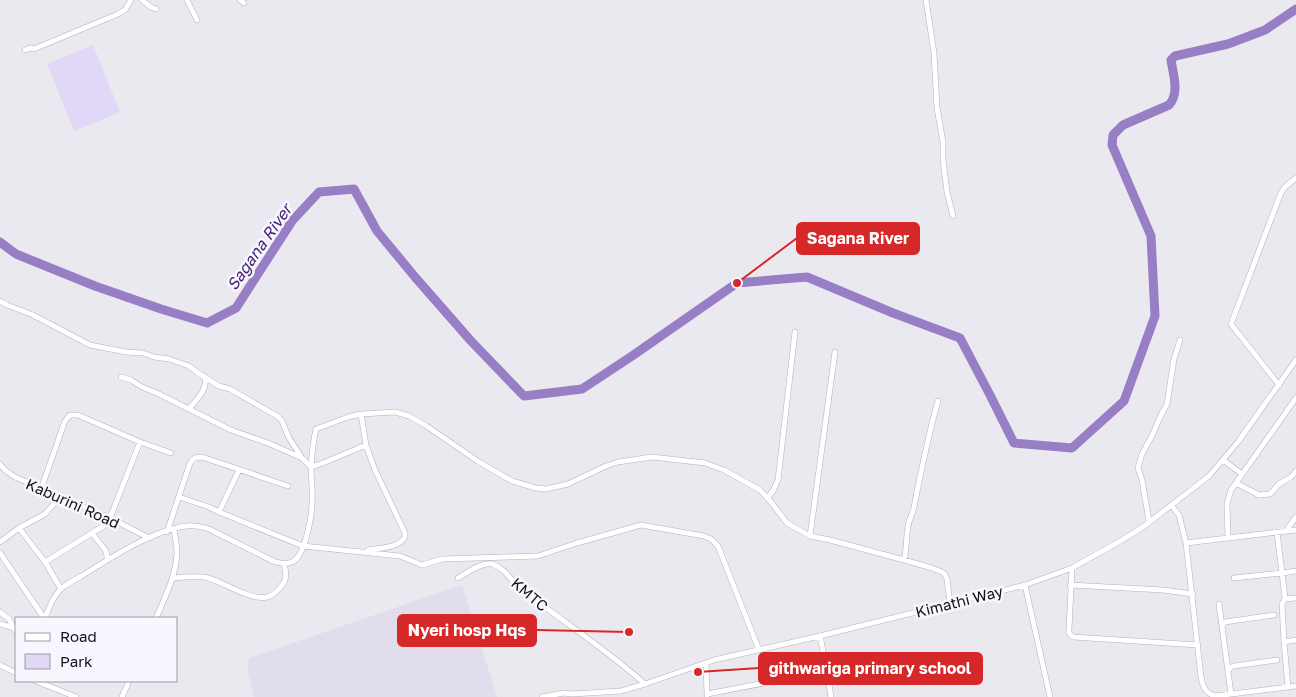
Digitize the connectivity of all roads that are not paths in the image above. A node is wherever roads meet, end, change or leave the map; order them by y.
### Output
1 (132, 0) edge
2 (142, 0) edge
3 (187, 0) edge
4 (926, 0) edge
5 (156, 8) dead end
6 (197, 20) dead end
7 (25, 50) dead end
8 (1296, 178) edge
9 (952, 216) dead end
10 (0, 301) edge
11 (795, 332) dead end
12 (1180, 340) dead end
13 (835, 352) dead end
14 (1296, 360) edge
15 (204, 376) junction
16 (121, 377) dead end
17 (1278, 385) junction
18 (1296, 398) edge
19 (938, 401) dead end
20 (189, 409) junction
21 (361, 414) junction
22 (140, 442) junction
23 (366, 445) junction
24 (171, 454) dead end
25 (302, 458) junction
26 (1223, 460) junction
27 (0, 464) edge
28 (311, 467) junction
29 (2, 470) edge
30 (239, 470) junction
31 (1296, 471) edge
32 (1242, 474) junction
33 (1236, 483) junction
34 (288, 486) dead end
35 (41, 489) junction
36 (60, 497) junction
37 (179, 497) junction
38 (767, 498) junction
39 (1172, 505) junction
40 (219, 512) junction
41 (1296, 517) edge
42 (110, 518) junction
43 (1149, 521) junction
44 (19, 528) junction
45 (174, 529) junction
46 (1296, 530) edge
47 (1286, 531) junction
48 (167, 532) junction
49 (1277, 532) junction
50 (94, 533) junction
51 (810, 536) junction
52 (1228, 537) junction
53 (149, 538) junction
54 (0, 542) edge
55 (1186, 543) junction
56 (303, 546) junction
57 (360, 551) junction
58 (0, 553) edge
59 (107, 560) junction
60 (904, 560) junction
61 (45, 562) junction
62 (284, 564) junction
63 (1072, 568) junction
64 (1296, 571) edge
65 (1282, 573) junction
66 (173, 578) junction
67 (458, 578) dead end
68 (1234, 578) dead end
69 (1025, 585) junction
70 (1070, 585) junction
71 (61, 589) junction
72 (1193, 594) junction
73 (1296, 598) edge
74 (1285, 599) junction
75 (950, 603) junction
76 (1219, 604) dead end
77 (0, 612) edge
78 (1274, 615) dead end
79 (43, 617) edge
80 (44, 617) edge
81 (156, 617) edge
82 (0, 624) edge
83 (1222, 625) junction
84 (15, 630) edge
85 (820, 636) junction
86 (1296, 640) edge
87 (1284, 642) junction
88 (1198, 645) junction
89 (759, 650) junction
90 (1277, 660) dead end
91 (874, 662) dead end
92 (706, 663) junction
93 (0, 665) edge
94 (828, 671) junction
95 (1228, 671) junction
96 (15, 672) edge
97 (38, 682) edge
98 (129, 682) edge
99 (645, 684) junction
100 (1296, 686) edge
101 (1288, 687) junction
102 (1231, 694) junction
103 (564, 695) edge
104 (707, 695) edge
105 (68, 696) edge
106 (76, 697) edge
107 (122, 697) edge
108 (542, 697) edge
109 (831, 697) edge
110 (1050, 697) edge
111 (1215, 697) edge

1 - 7 street
2 - 5 street
3 - 6 street
4 - 9 street
8 - 17 street
10 - 15 street
11 - 38 street
12 - 43 street
13 - 51 street
14 - 17 street, Kimathi Way
15 - 20 street
15 - 25 street
16 - 20 street
17 - 26 street, Kimathi Way
18 - 32 street
19 - 60 street
20 - 25 street
21 - 23 street
21 - 28 street
21 - 38 street
22 - 24 street
22 - 35 street
22 - 42 street
23 - 28 street
23 - 57 street
25 - 28 street
26 - 32 street
26 - 39 street, Kimathi Way
27 - 29 street, Kaburini Road
28 - 56 street
29 - 35 street, Kaburini Road
30 - 34 street
30 - 37 street
30 - 40 street
31 - 33 street
32 - 33 street
33 - 52 street
35 - 36 street, Kaburini Road
36 - 42 street, Kaburini Road
36 - 44 street
37 - 40 street
37 - 48 street
38 - 51 street
39 - 43 street, Kimathi Way
39 - 55 street
40 - 56 street
41 - 47 street
42 - 50 street
42 - 53 street, Kaburini Road
43 - 63 street, Kimathi Way
44 - 54 street
44 - 61 street
45 - 48 street
45 - 62 street
45 - 66 street
46 - 47 street
47 - 49 street
48 - 53 street
49 - 52 street
49 - 65 street
50 - 59 street
50 - 61 street
51 - 60 street
52 - 55 street
53 - 59 street
55 - 72 street
56 - 57 street
56 - 62 street
57 - 89 street
58 - 79 street
59 - 71 street
60 - 75 street
61 - 71 street
62 - 66 street
63 - 69 street, Kimathi Way
63 - 70 street
64 - 65 street
65 - 68 street
65 - 74 street
66 - 81 street
67 - 99 street, KMTC
69 - 75 street, Kimathi Way
69 - 110 street
70 - 72 street
70 - 88 street
71 - 80 street
72 - 88 street
73 - 74 street
74 - 87 street
75 - 85 street, Kimathi Way
76 - 83 street
77 - 84 street
78 - 83 street
82 - 84 street
83 - 95 street
85 - 89 street, Kimathi Way
85 - 94 street
86 - 87 street
87 - 101 street
88 - 111 street
89 - 92 street, Kimathi Way
90 - 95 street
91 - 94 street
92 - 99 street, Kimathi Way
92 - 104 street
93 - 96 street
94 - 104 street
94 - 109 street
95 - 102 street
97 - 105 street
98 - 107 street
99 - 103 street, Kimathi Way
100 - 101 street
101 - 102 street
102 - 111 street
103 - 108 street, Kimathi Way
105 - 106 street

